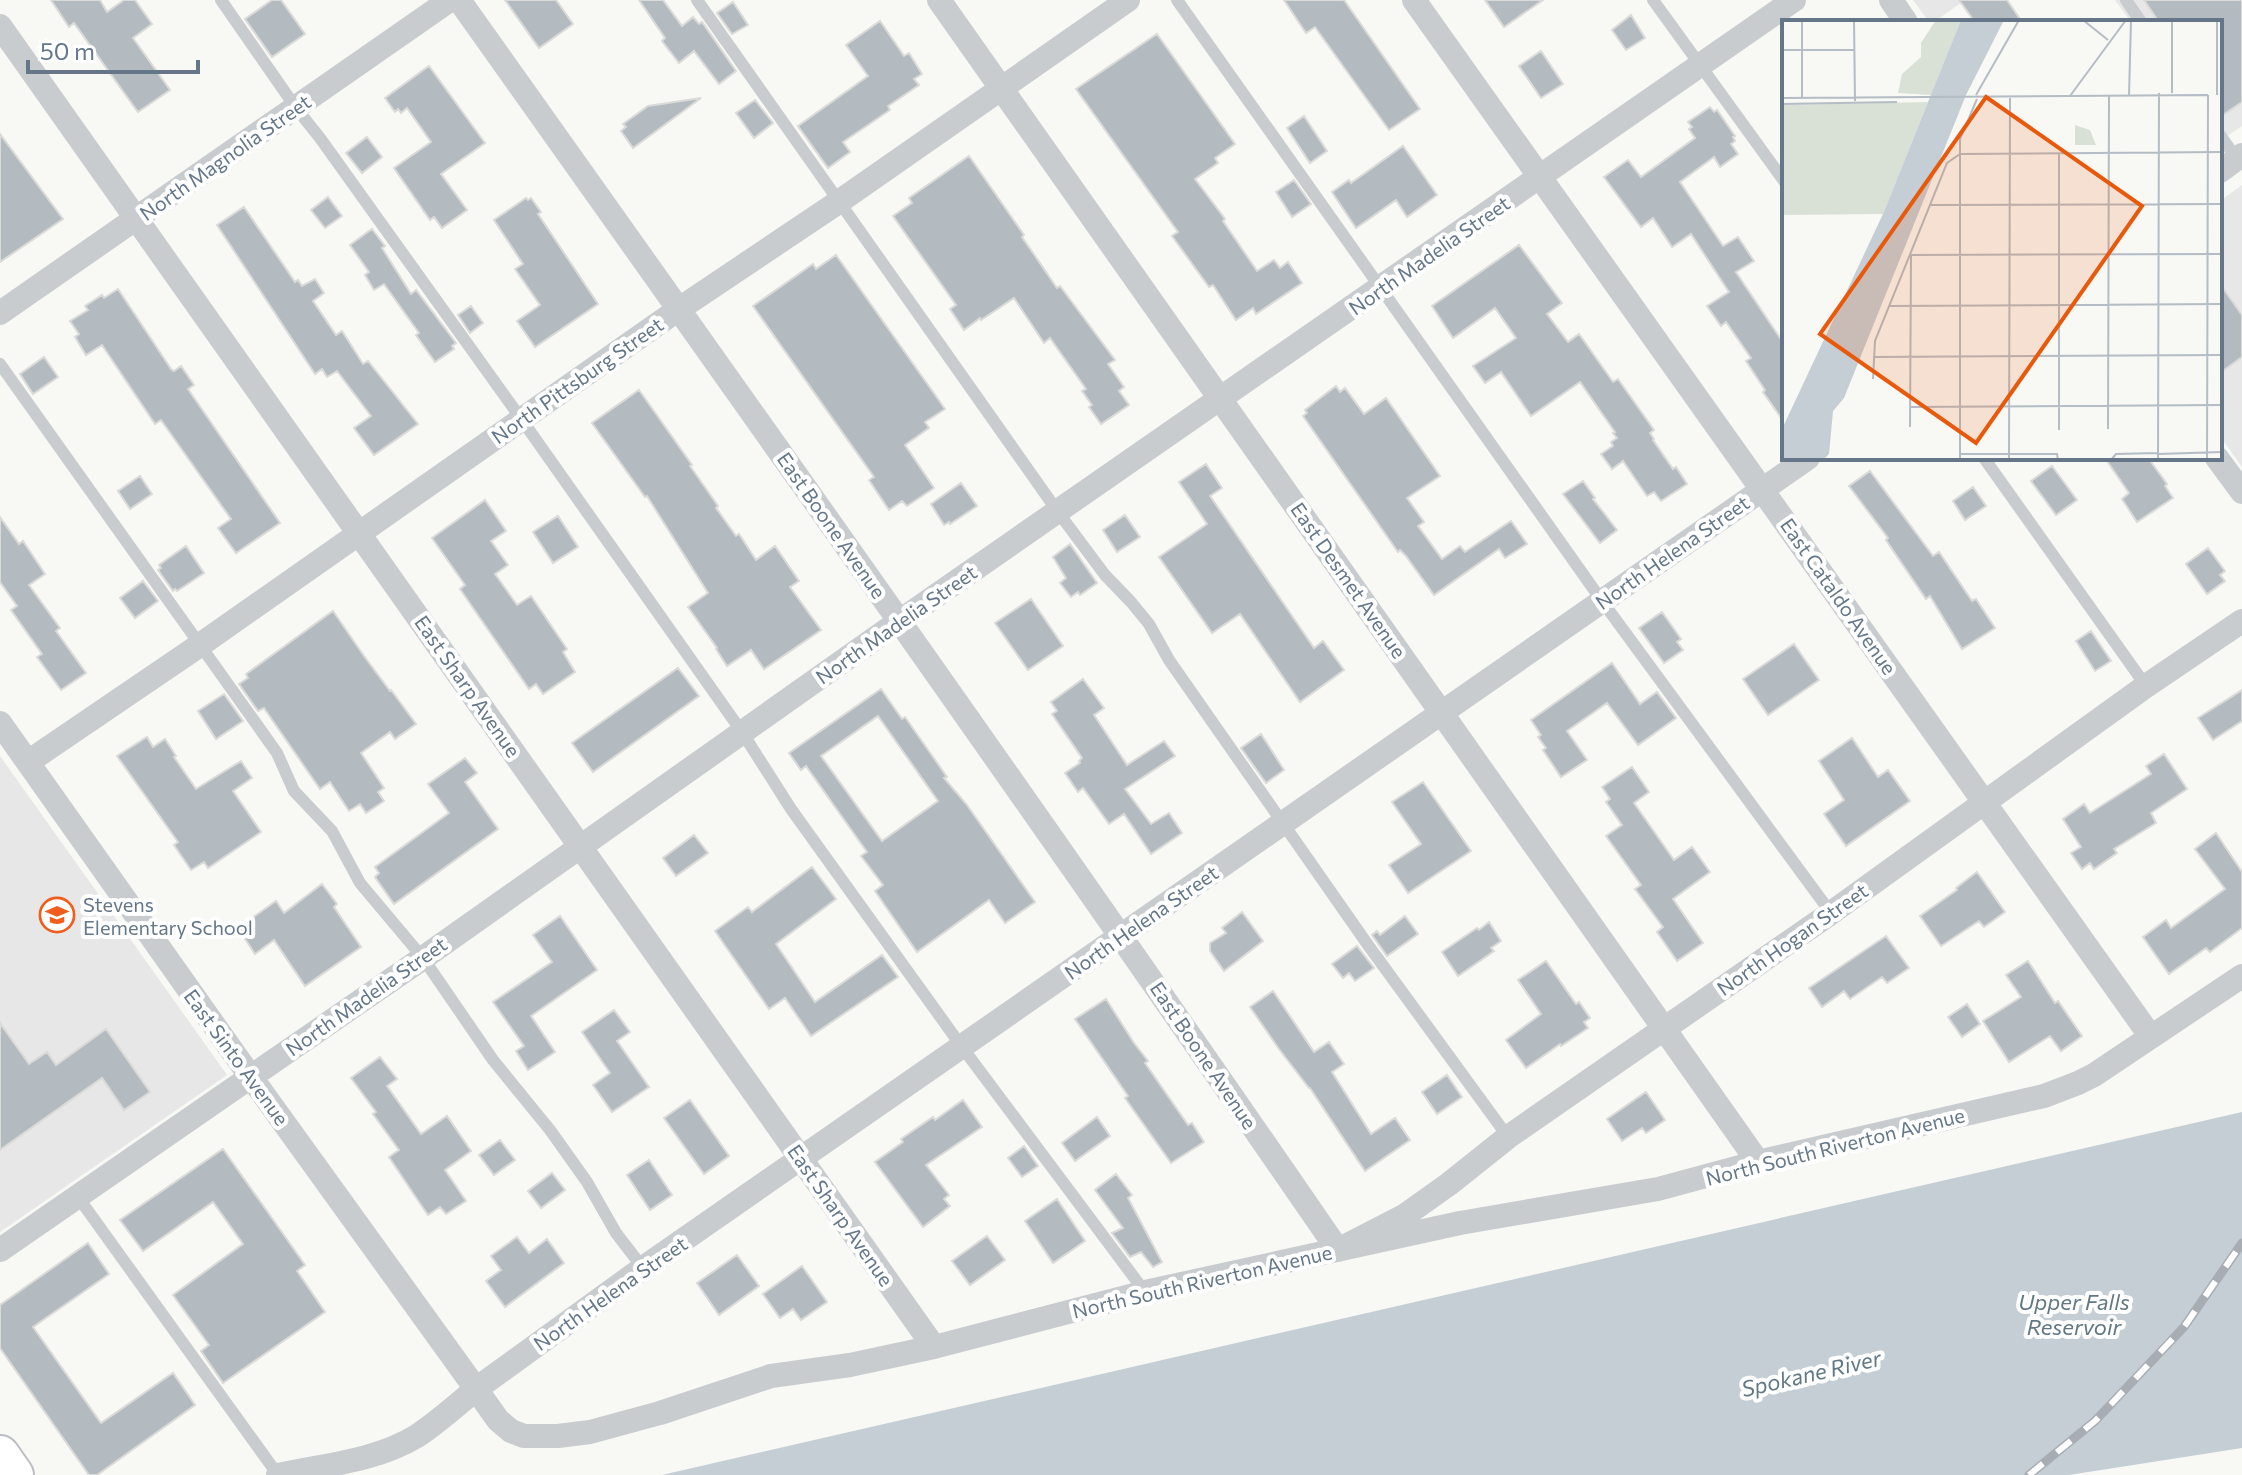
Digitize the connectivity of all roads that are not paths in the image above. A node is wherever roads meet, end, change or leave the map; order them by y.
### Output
1 (221, 0) edge
2 (450, 0) edge
3 (459, 0) edge
4 (697, 0) edge
5 (939, 0) edge
6 (1128, 0) edge
7 (1177, 0) edge
8 (1414, 0) edge
9 (1653, 0) edge
10 (1794, 0) edge
11 (1891, 0) edge
12 (2126, 0) edge
13 (1905, 20) edge
14 (2140, 20) edge
15 (0, 26) edge
16 (1700, 65) junction
17 (1003, 88) junction
18 (296, 108) junction
19 (2222, 139) edge
20 (2233, 162) edge
21 (1540, 178) junction
22 (1782, 178) edge
23 (840, 201) junction
24 (136, 218) junction
25 (1381, 288) junction
26 (679, 309) junction
27 (0, 313) edge
28 (0, 364) edge
29 (1221, 399) junction
30 (522, 420) junction
31 (1805, 460) edge
32 (1985, 460) edge
33 (2218, 460) edge
34 (1763, 489) junction
35 (2242, 492) edge
36 (1058, 512) junction
37 (360, 532) junction
38 (1602, 601) junction
39 (901, 620) junction
40 (2242, 621) edge
41 (200, 645) junction
42 (2146, 686) junction
43 (1442, 712) junction
44 (0, 723) edge
45 (742, 732) junction
46 (28, 762) junction
47 (1986, 803) junction
48 (1283, 823) junction
49 (581, 846) junction
50 (1831, 913) junction
51 (1122, 935) junction
52 (423, 958) junction
53 (2242, 976) edge
54 (1665, 1027) junction
55 (2151, 1037) junction
56 (962, 1047) junction
57 (251, 1076) junction
58 (1508, 1137) junction
59 (802, 1159) junction
60 (1758, 1162) junction
61 (78, 1197) junction
62 (0, 1250) edge
63 (1338, 1250) junction
64 (643, 1268) junction
65 (1145, 1292) junction
66 (934, 1347) junction
67 (476, 1389) junction
68 (0, 1455) edge
69 (14, 1475) edge
70 (278, 1475) edge

1 - 18 lane
2 - 18 street, North Magnolia Street
3 - 26 street, East Boone Avenue
4 - 23 lane
5 - 17 street, East Desmet Avenue
6 - 17 street, North Pittsburg Street
7 - 25 lane
8 - 21 street, East Cataldo Avenue
9 - 16 lane
10 - 16 street, North Madelia Street
11 - 13 street
12 - 14 lane
15 - 24 street, East Sharp Avenue
16 - 21 street, North Madelia Street
16 - 22 lane
17 - 23 street, North Pittsburg Street
17 - 29 street, East Desmet Avenue
18 - 24 street, North Magnolia Street
18 - 30 lane
19 - 20 lane
21 - 25 street, North Madelia Street
21 - 34 street, East Cataldo Avenue
23 - 26 street, North Pittsburg Street
23 - 36 lane
24 - 27 street, North Magnolia Street
24 - 37 street, East Sharp Avenue
25 - 29 street, North Madelia Street
25 - 38 lane
26 - 30 street, North Pittsburg Street
26 - 39 street, East Boone Avenue
28 - 41 lane
29 - 36 street, North Madelia Street
29 - 43 street, East Desmet Avenue
30 - 37 street, North Pittsburg Street
30 - 45 lane
31 - 34 street, North Helena Street
32 - 42 lane
33 - 35 street
34 - 38 street, North Helena Street
34 - 47 street, East Cataldo Avenue
36 - 39 street, North Madelia Street
36 - 48 lane
37 - 41 street, North Pittsburg Street
37 - 49 street, East Sharp Avenue
38 - 43 street, North Helena Street
38 - 50 lane
39 - 45 street, North Madelia Street
39 - 51 street, East Boone Avenue
40 - 42 street, North Hogan Street
41 - 46 street, North Pittsburg Street
41 - 52 lane
42 - 47 street, North Hogan Street
43 - 48 street, North Helena Street
43 - 54 street, East Desmet Avenue
44 - 46 street, East Sinto Avenue
45 - 49 street, North Madelia Street
45 - 56 lane
46 - 57 street, East Sinto Avenue
47 - 50 street, North Hogan Street
47 - 55 street, East Cataldo Avenue
48 - 51 street, North Helena Street
48 - 58 lane
49 - 52 street, North Madelia Street
49 - 59 street, East Sharp Avenue
50 - 54 street, North Hogan Street
51 - 56 street, North Helena Street
51 - 63 street, East Boone Avenue
52 - 57 street, North Madelia Street
52 - 64 lane
53 - 55 street, North South Riverton Avenue
54 - 58 street, North Hogan Street
54 - 60 street, East Desmet Avenue
55 - 60 street, North South Riverton Avenue
56 - 59 street, North Helena Street
56 - 65 lane
57 - 61 street, North Madelia Street
57 - 67 street, East Sinto Avenue
58 - 63 street, North Hogan Street
59 - 64 street, North Helena Street
59 - 66 street, East Sharp Avenue
60 - 63 street, North South Riverton Avenue
61 - 62 street, North Madelia Street
61 - 70 lane
63 - 65 street, North South Riverton Avenue
64 - 67 street, North Helena Street
65 - 66 street, North South Riverton Avenue
66 - 67 street, North South Riverton Avenue
67 - 70 street
68 - 69 main road

